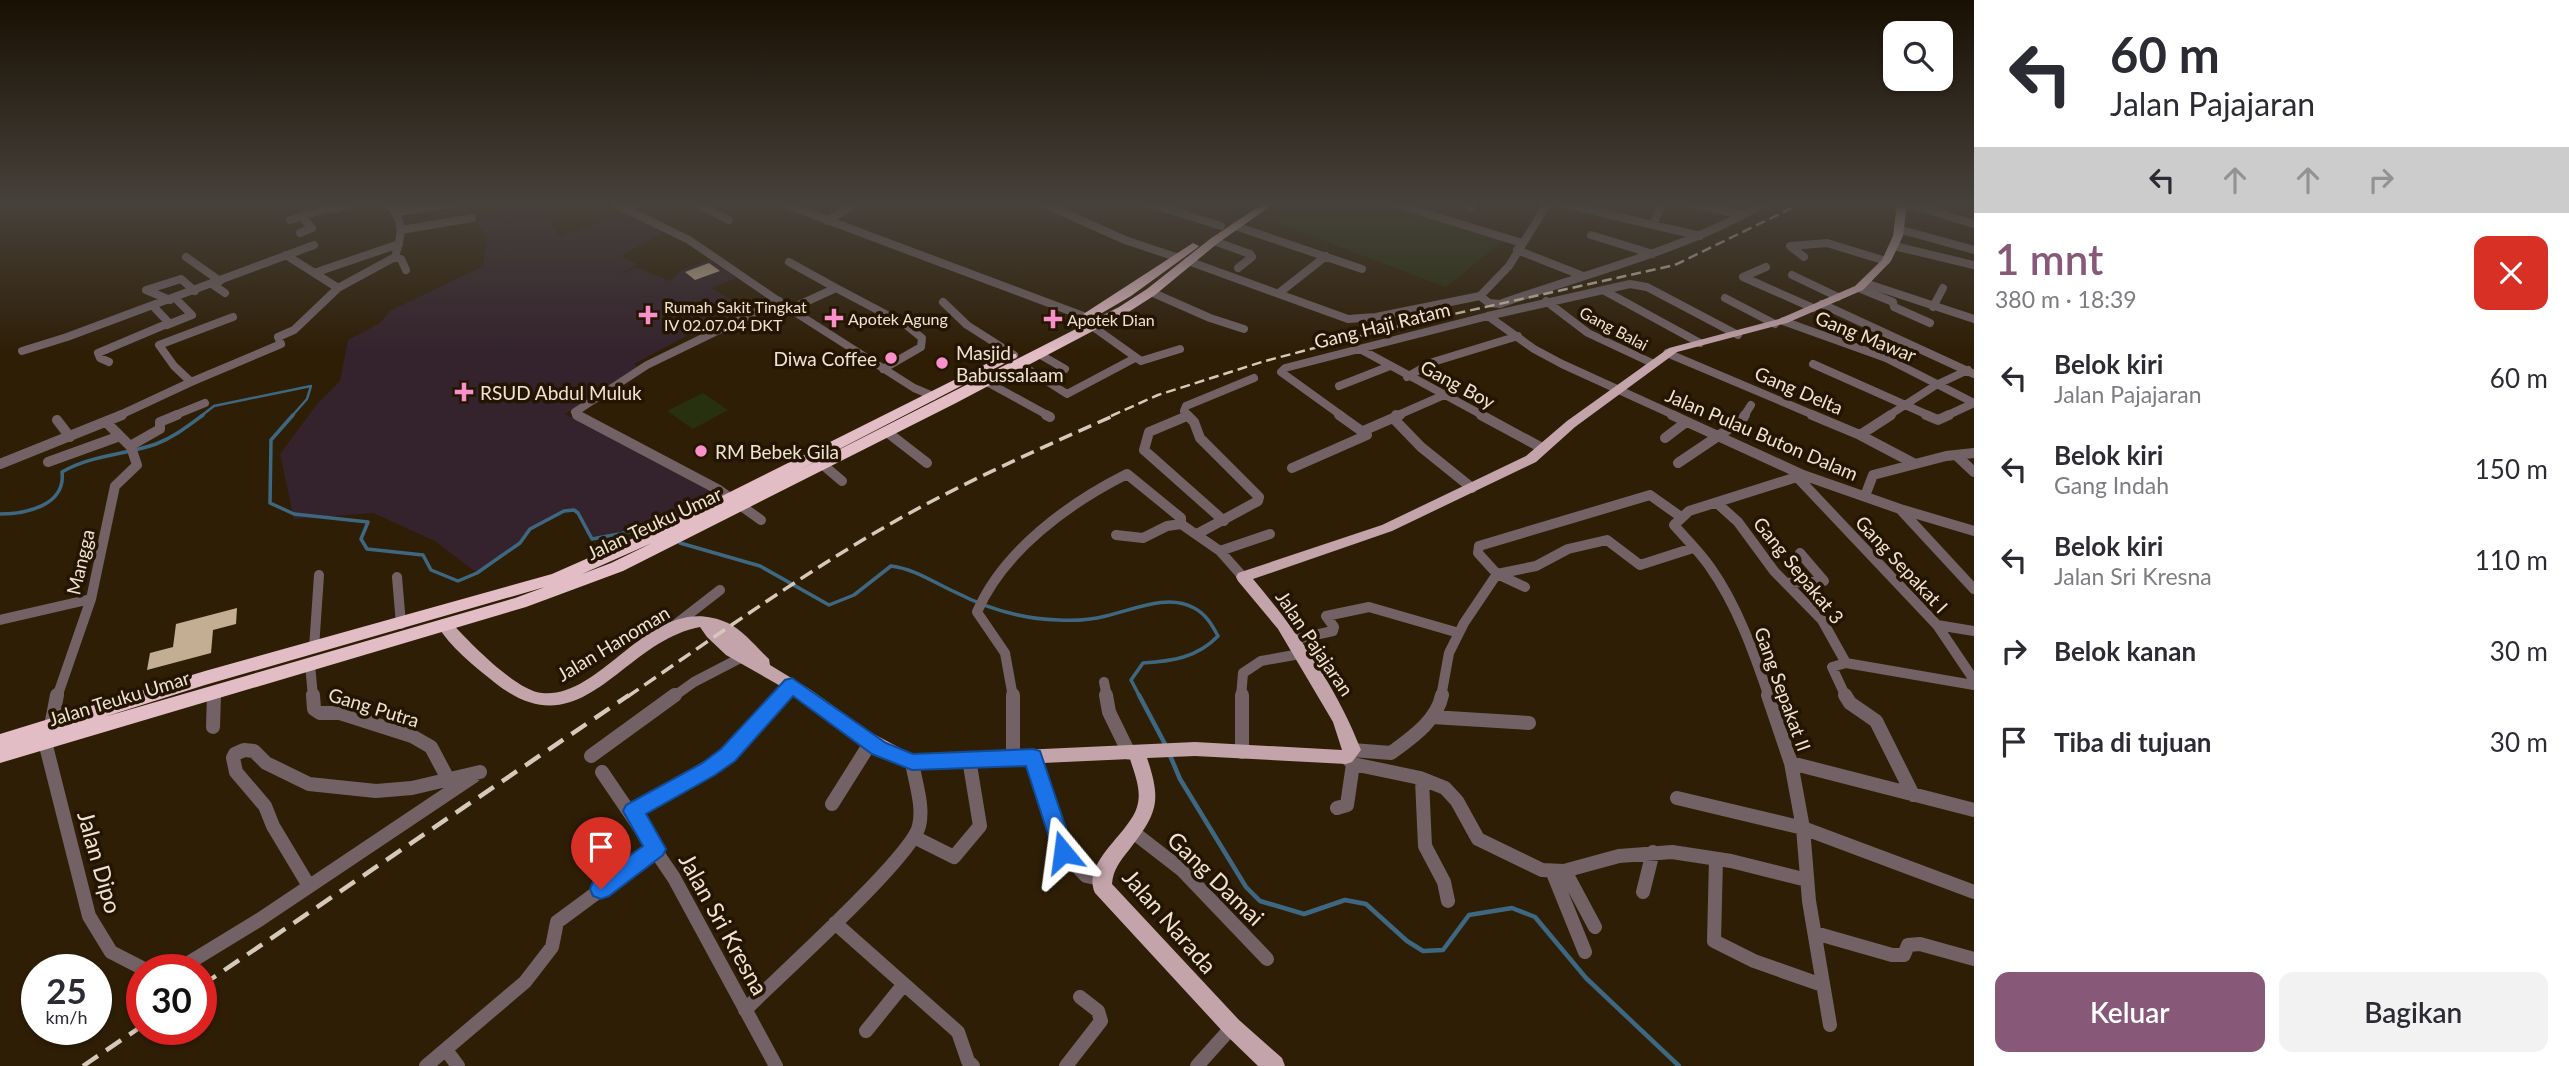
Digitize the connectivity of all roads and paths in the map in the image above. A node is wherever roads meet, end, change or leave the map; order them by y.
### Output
1 (292, 253) edge
2 (373, 253) edge
3 (397, 253) edge
4 (709, 253) edge
5 (909, 253) edge
6 (1162, 253) edge
7 (1190, 253) edge
8 (1193, 253) edge
9 (1247, 253) edge
10 (1316, 253) edge
11 (1515, 253) edge
12 (1534, 253) edge
13 (1649, 253) edge
14 (1656, 253) edge
15 (1798, 253) edge
16 (1859, 253) edge
17 (1890, 253) edge
18 (1922, 253) edge
19 (1653, 254) junction
20 (286, 255) junction
21 (1326, 256) junction
22 (186, 257) dead end
23 (396, 257) junction
24 (1804, 257) dead end
25 (1182, 259) junction
26 (1886, 261) junction
27 (789, 262) dead end
28 (1974, 265) edge
29 (1766, 267) dead end
30 (1238, 268) dead end
31 (1362, 269) dead end
32 (407, 270) dead end
33 (314, 273) junction
34 (1792, 275) dead end
35 (1583, 276) junction
36 (216, 283) junction
37 (1862, 286) junction
38 (338, 288) junction
39 (836, 288) junction
40 (1943, 288) dead end
41 (195, 290) junction
42 (1603, 290) junction
43 (225, 293) dead end
44 (1279, 293) junction
45 (1530, 293) junction
46 (1480, 296) junction
47 (1134, 297) junction
48 (1838, 297) junction
49 (1725, 298) dead end
50 (172, 299) junction
51 (779, 301) junction
52 (943, 302) dead end
53 (1548, 302) junction
54 (153, 306) junction
55 (1817, 306) junction
56 (1933, 307) junction
57 (790, 309) junction
58 (1488, 316) junction
59 (233, 317) dead end
60 (1974, 319) edge
61 (1089, 322) junction
62 (1779, 322) junction
63 (1930, 323) dead end
64 (167, 325) junction
65 (1244, 329) dead end
66 (1738, 335) junction
67 (1518, 336) junction
68 (1700, 343) junction
69 (1180, 349) dead end
70 (1360, 349) junction
71 (22, 351) dead end
72 (1667, 353) junction
73 (1039, 354) junction
74 (1135, 359) junction
75 (1017, 360) junction
76 (109, 362) dead end
77 (1652, 363) junction
78 (1813, 364) dead end
79 (1390, 366) junction
80 (883, 369) junction
81 (1065, 369) dead end
82 (1971, 371) edge
83 (1407, 377) junction
84 (1254, 378) dead end
85 (191, 382) junction
86 (987, 382) junction
87 (1936, 385) junction
88 (1339, 386) dead end
89 (1618, 390) junction
90 (1444, 396) junction
91 (205, 403) dead end
92 (1974, 403) edge
93 (1751, 405) dead end
94 (1906, 405) junction
95 (920, 406) junction
96 (1396, 415) junction
97 (1187, 416) junction
98 (1050, 417) dead end
99 (57, 420) dead end
100 (106, 422) junction
101 (1686, 422) junction
102 (1363, 431) junction
103 (877, 433) junction
104 (1860, 435) junction
105 (70, 437) junction
106 (1665, 438) dead end
107 (1720, 438) junction
108 (128, 445) junction
109 (1542, 448) junction
110 (1974, 453) edge
111 (1957, 456) junction
112 (48, 462) dead end
113 (64, 462) dead end
114 (927, 463) dead end
115 (1678, 463) dead end
116 (0, 464) edge
117 (822, 464) junction
118 (1915, 464) junction
119 (1292, 468) dead end
120 (1974, 471) edge
121 (1800, 476) junction
122 (842, 481) dead end
123 (1472, 488) junction
124 (1865, 496) junction
125 (736, 502) junction
126 (1718, 504) junction
127 (1900, 509) junction
128 (1681, 517) junction
129 (761, 520) dead end
130 (1224, 521) junction
131 (1181, 523) junction
132 (1974, 531) edge
133 (1198, 534) junction
134 (1270, 534) dead end
135 (1116, 535) dead end
136 (1693, 548) junction
137 (1220, 551) junction
138 (1800, 553) dead end
139 (1497, 574) junction
140 (319, 575) dead end
141 (397, 577) dead end
142 (1243, 577) junction
143 (1786, 583) junction
144 (1972, 586) edge
145 (1525, 587) dead end
146 (720, 590) dead end
147 (91, 599) junction
148 (0, 620) edge
149 (401, 624) junction
150 (445, 625) junction
151 (1937, 625) junction
152 (669, 630) junction
153 (1974, 631) edge
154 (1459, 633) junction
155 (1296, 647) junction
156 (747, 655) junction
157 (312, 656) junction
158 (1846, 663) junction
159 (784, 680) junction
160 (1974, 680) edge
161 (1104, 682) dead end
162 (1974, 685) edge
163 (214, 692) junction
164 (1433, 717) junction
165 (1529, 723) dead end
166 (213, 727) dead end
167 (48, 734) junction
168 (872, 741) junction
169 (0, 742) edge
170 (1132, 752) junction
171 (1242, 752) junction
172 (0, 755) edge
173 (590, 757) dead end
174 (1013, 757) junction
175 (1033, 757) junction
176 (1350, 757) junction
177 (969, 760) junction
178 (912, 762) junction
179 (1791, 763) junction
180 (602, 772) dead end
181 (449, 779) junction
182 (1422, 780) junction
183 (1913, 795) junction
184 (1677, 798) dead end
185 (832, 804) dead end
186 (1337, 808) dead end
187 (1974, 810) edge
188 (634, 811) junction
189 (1803, 828) junction
190 (1133, 832) junction
191 (914, 837) junction
192 (656, 849) junction
193 (1653, 852) junction
194 (1716, 859) junction
195 (1559, 872) junction
196 (1101, 879) junction
197 (1807, 880) junction
198 (309, 886) junction
199 (1643, 892) dead end
200 (1974, 892) edge
201 (1448, 901) dead end
202 (835, 923) junction
203 (1595, 927) dead end
204 (1815, 933) junction
205 (1585, 952) dead end
206 (202, 954) edge
207 (1267, 959) dead end
208 (1974, 959) edge
209 (126, 960) edge
210 (904, 984) junction
211 (1822, 985) junction
212 (1080, 997) dead end
213 (745, 1010) junction
214 (1830, 1025) dead end
215 (1232, 1027) junction
216 (866, 1031) dead end
217 (446, 1050) junction
218 (967, 1064) edge
219 (426, 1066) edge
220 (458, 1066) edge
221 (776, 1066) edge
222 (1066, 1066) edge
223 (1197, 1066) edge
224 (1274, 1066) edge

1 - 20 street
2 - 33 street
3 - 23 street
4 - 51 street
5 - 61 street
6 - 25 street
7 - 25 highway, Jalan Teuku Umar
8 - 25 highway, Jalan Teuku Umar
9 - 30 street
10 - 21 street
11 - 46 street
12 - 35 street
13 - 19 street
14 - 19 street
15 - 24 street
16 - 26 street
17 - 26 main road, Jalan Pajajaran
18 - 28 street
19 - 35 street
20 - 33 street
20 - 36 street
21 - 31 street
21 - 44 street
22 - 36 street
23 - 32 street
23 - 38 street
25 - 44 street
25 - 47 highway, Jalan Teuku Umar
25 - 47 highway, Jalan Teuku Umar
26 - 37 main road, Jalan Pajajaran
27 - 39 street
29 - 55 street
33 - 38 street
34 - 48 street
35 - 45 street
36 - 41 street
36 - 43 street
37 - 48 main road, Jalan Pajajaran
37 - 56 street
37 - 63 street
38 - 85 street
39 - 57 street
39 - 80 street
40 - 56 street
41 - 50 street
41 - 50 street
42 - 53 street, Gang Haji Ratam
42 - 66 street, Gang Haji Ratam
42 - 68 street
44 - 46 street
45 - 46 street
45 - 53 street, Gang Balai
47 - 61 highway, Jalan Teuku Umar
47 - 65 street
48 - 55 main road, Jalan Pajajaran
49 - 62 street, Gang Mawar
50 - 54 street
50 - 64 street
51 - 57 street
51 - 125 street
52 - 75 street
53 - 58 street, Gang Haji Ratam
53 - 77 street, Gang Balai
54 - 64 street
54 - 71 street
55 - 62 main road, Jalan Pajajaran
55 - 82 street
56 - 60 street
57 - 80 street
58 - 67 street
58 - 70 street, Gang Haji Ratam
59 - 85 street
61 - 73 highway, Jalan Teuku Umar
61 - 74 street
61 - 75 highway, Jalan Teuku Umar
62 - 66 main road, Jalan Pajajaran
62 - 87 street, Gang Mawar
64 - 76 street
66 - 68 main road, Jalan Pajajaran
67 - 83 street
67 - 89 street
68 - 72 main road, Jalan Pajajaran
69 - 74 street
70 - 79 street, Gang Boy
70 - 102 street, Gang Haji Ratam
72 - 77 main road, Jalan Pajajaran
72 - 104 street, Gang Delta
73 - 75 highway, Jalan Teuku Umar
73 - 81 street
74 - 75 street
75 - 86 highway, Jalan Teuku Umar
75 - 95 highway, Jalan Teuku Umar
77 - 89 main road, Jalan Pajajaran
78 - 94 street
79 - 83 street, Gang Boy
79 - 88 street
80 - 95 street
82 - 87 street
83 - 90 street, Gang Boy
84 - 97 street
85 - 100 street
86 - 95 highway, Jalan Teuku Umar
86 - 98 street
87 - 92 street, Gang Mawar
87 - 94 street
89 - 101 street, Jalan Pulau Buton Dalam
89 - 109 main road, Jalan Pajajaran
90 - 96 street
90 - 109 street, Gang Boy
91 - 108 street
92 - 94 street
93 - 107 street
94 - 104 street
95 - 103 highway, Jalan Teuku Umar
95 - 103 highway, Jalan Teuku Umar
96 - 102 street
96 - 123 street
97 - 130 street
97 - 130 street
99 - 105 street
100 - 105 street
100 - 108 street
101 - 106 street
101 - 107 street, Jalan Pulau Buton Dalam
102 - 119 street
103 - 114 street
103 - 117 highway, Jalan Teuku Umar
103 - 125 highway, Jalan Teuku Umar
104 - 118 street, Gang Delta
105 - 116 street
107 - 115 street
107 - 121 street, Jalan Pulau Buton Dalam
108 - 112 street
108 - 113 street
108 - 147 street, Mangga
109 - 123 main road, Jalan Pajajaran
110 - 111 street
111 - 118 street
111 - 120 street
117 - 122 street
117 - 125 highway, Jalan Teuku Umar
118 - 124 street
121 - 124 street, Jalan Pulau Buton Dalam
121 - 126 street
121 - 151 street, Gang Sepakat I
123 - 142 main road, Jalan Pajajaran
124 - 127 street, Jalan Pulau Buton Dalam
125 - 129 street
125 - 149 highway, Jalan Teuku Umar
125 - 150 highway, Jalan Teuku Umar
126 - 128 street
126 - 143 street, Gang Sepakat 3
127 - 132 street, Jalan Pulau Buton Dalam
127 - 144 street
128 - 136 street, Gang Sepakat II
128 - 139 street
130 - 133 street
131 - 133 street
131 - 135 street
131 - 174 street
133 - 137 street
134 - 137 street
136 - 139 street
136 - 179 street, Gang Sepakat II
137 - 142 street
138 - 143 street
139 - 145 street
139 - 154 street
140 - 157 street
141 - 149 street
142 - 155 main road, Jalan Pajajaran
143 - 158 street, Gang Sepakat 3
146 - 152 street
147 - 148 street
147 - 167 street, Mangga
149 - 157 highway, Jalan Teuku Umar
150 - 152 main road, Jalan Hanoman
150 - 157 highway, Jalan Teuku Umar
151 - 153 street
151 - 160 street, Gang Sepakat I
152 - 156 main road, Jalan Hanoman
154 - 155 street
154 - 164 street
155 - 171 street
155 - 176 main road, Jalan Pajajaran
156 - 159 main road, Jalan Hanoman
156 - 173 street
157 - 163 highway, Jalan Teuku Umar
157 - 167 highway, Jalan Teuku Umar
157 - 181 street, Gang Putra
158 - 162 street
158 - 183 street
159 - 168 main road
159 - 188 street
161 - 170 street
163 - 166 street
163 - 167 highway, Jalan Teuku Umar
164 - 165 street
164 - 176 street
167 - 169 highway, Jalan Teuku Umar
167 - 172 highway, Jalan Teuku Umar
167 - 209 street, Jalan Dipo
168 - 178 main road
168 - 185 street
170 - 171 main road
170 - 175 main road
170 - 190 main road, Jalan Narada
171 - 176 main road
174 - 175 main road
174 - 177 main road
175 - 196 street
176 - 182 street
176 - 186 street
177 - 178 main road
177 - 191 street
178 - 191 street
179 - 183 street
179 - 189 street, Gang Sepakat II
180 - 188 street, Jalan Sri Kresna
181 - 198 street
181 - 198 street
182 - 195 street
182 - 201 street
183 - 187 street
184 - 189 street
188 - 192 street, Jalan Sri Kresna
189 - 197 street, Gang Sepakat II
189 - 200 street
190 - 196 main road, Jalan Narada
190 - 207 street, Gang Damai
191 - 202 street
192 - 213 street, Jalan Sri Kresna
192 - 217 street
193 - 194 street
193 - 195 street
193 - 199 street
194 - 197 street
194 - 211 street
195 - 203 street
195 - 205 street
196 - 215 main road, Jalan Narada
197 - 204 street, Gang Sepakat II
198 - 206 street
202 - 210 street
202 - 213 street
204 - 208 street
204 - 211 street, Gang Sepakat II
210 - 216 street
210 - 218 street
211 - 214 street, Gang Sepakat II
212 - 222 street
213 - 221 street, Jalan Sri Kresna
215 - 223 street
215 - 224 main road, Jalan Narada
217 - 219 street
217 - 220 street

